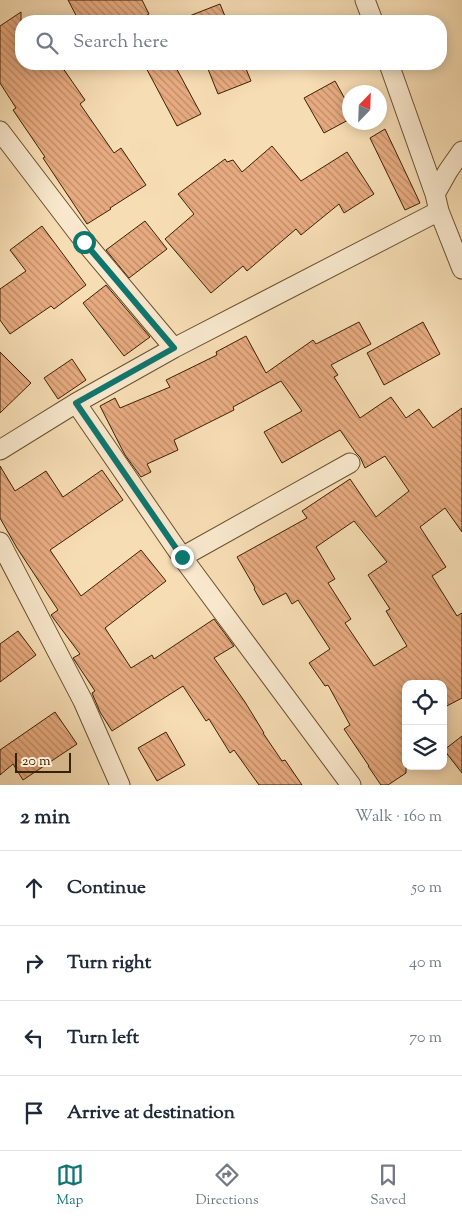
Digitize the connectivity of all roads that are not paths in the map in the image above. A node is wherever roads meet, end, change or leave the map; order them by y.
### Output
1 (365, 0) edge
2 (371, 15) edge
3 (391, 70) edge
4 (0, 131) edge
5 (462, 151) edge
6 (437, 202) junction
7 (462, 269) edge
8 (174, 348) junction
9 (76, 403) junction
10 (0, 450) edge
11 (350, 463) dead end
12 (0, 542) edge
13 (182, 557) junction
14 (120, 785) edge
15 (352, 785) edge

1 - 2 street
3 - 6 street
4 - 8 street
5 - 6 street
6 - 7 street
6 - 8 street
8 - 9 street
9 - 10 street
9 - 13 street
11 - 13 street
12 - 14 street
13 - 15 street

